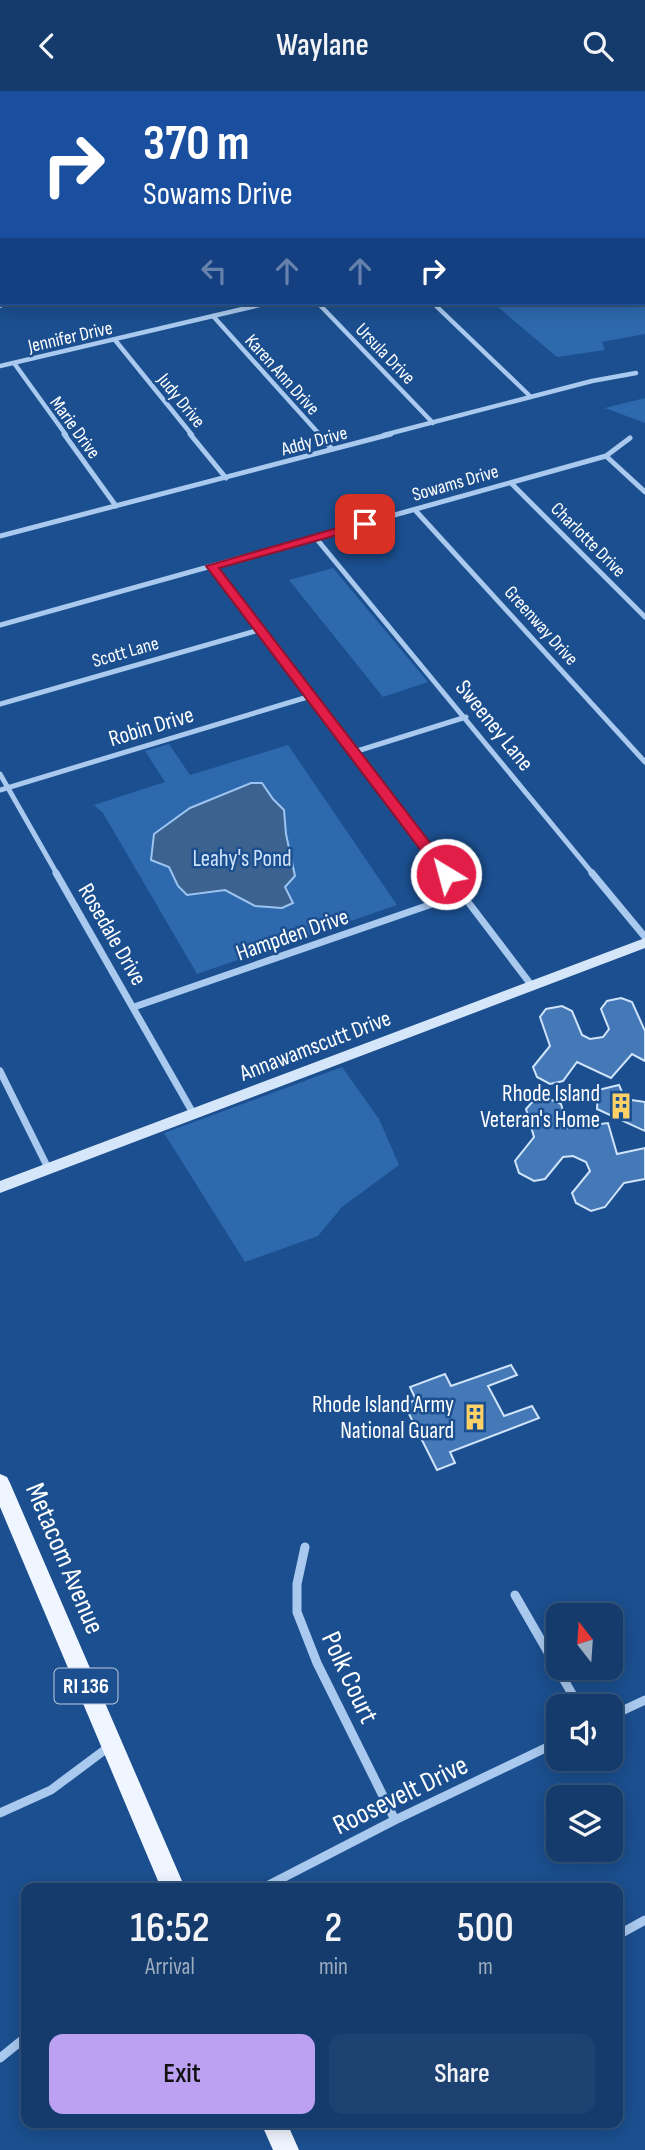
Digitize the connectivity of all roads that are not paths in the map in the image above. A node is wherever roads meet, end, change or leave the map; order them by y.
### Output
1 (260, 305) edge
2 (320, 305) edge
3 (435, 305) edge
4 (214, 316) junction
5 (115, 340) junction
6 (14, 363) junction
7 (0, 366) edge
8 (636, 373) dead end
9 (531, 397) junction
10 (433, 422) junction
11 (630, 437) dead end
12 (332, 450) junction
13 (606, 456) junction
14 (226, 478) junction
15 (511, 483) junction
16 (645, 492) edge
17 (116, 506) junction
18 (415, 510) junction
19 (1, 534) edge
20 (315, 537) junction
21 (212, 566) junction
22 (645, 617) edge
23 (0, 625) edge
24 (259, 630) junction
25 (312, 696) junction
26 (0, 704) edge
27 (466, 717) junction
28 (354, 752) junction
29 (645, 762) edge
30 (0, 773) edge
31 (9, 787) junction
32 (0, 790) edge
33 (461, 894) junction
34 (645, 937) edge
35 (645, 943) edge
36 (532, 986) junction
37 (134, 1007) junction
38 (0, 1072) edge
39 (193, 1113) junction
40 (48, 1168) junction
41 (0, 1187) edge
42 (0, 1483) edge
43 (305, 1547) dead end
44 (515, 1595) dead end
45 (572, 1694) edge
46 (645, 1700) edge
47 (623, 1710) edge
48 (111, 1745) junction
49 (546, 1748) edge
50 (0, 1813) edge
51 (395, 1820) junction
52 (171, 1883) edge
53 (273, 1883) edge
54 (645, 1920) edge
55 (623, 1931) edge
56 (21, 2041) edge
57 (0, 2058) edge
58 (278, 2128) edge
59 (286, 2150) edge

1 - 4 street, Jennifer Drive
2 - 10 street, Ursula Drive
3 - 9 street
4 - 5 street, Jennifer Drive
4 - 12 street, Karen Ann Drive
5 - 6 street, Jennifer Drive
5 - 14 street, Judy Drive
6 - 7 street, Jennifer Drive
6 - 17 street, Marie Drive
8 - 9 street, Addy Drive
9 - 10 street, Addy Drive
10 - 12 street, Addy Drive
11 - 13 street, Sowams Drive
12 - 14 street, Addy Drive
13 - 15 street, Sowams Drive
13 - 16 street
14 - 17 street, Addy Drive
15 - 18 street, Sowams Drive
15 - 22 street, Charlotte Drive
17 - 19 street, Addy Drive
18 - 20 street, Sowams Drive
18 - 29 street, Greenway Drive
20 - 21 street, Sowams Drive
20 - 27 street, Sweeney Lane
21 - 23 street, Sowams Drive
21 - 24 street
24 - 25 street
24 - 26 street, Scott Lane
25 - 28 street
25 - 31 street, Robin Drive
27 - 28 street
27 - 34 street, Sweeney Lane
28 - 33 street
30 - 31 street, Rosedale Drive
31 - 32 street, Robin Drive
31 - 37 street, Rosedale Drive
33 - 36 street
33 - 37 street, Hampden Drive
35 - 36 street, Annawamscutt Drive
36 - 39 street, Annawamscutt Drive
37 - 39 street, Rosedale Drive
38 - 40 street
39 - 40 street, Annawamscutt Drive
40 - 41 street, Annawamscutt Drive
42 - 48 main road, Metacom Avenue / RI 136
43 - 51 street, Polk Court
44 - 45 street
46 - 47 street
48 - 50 street
48 - 52 main road, Metacom Avenue / RI 136
49 - 51 street, Roosevelt Drive
51 - 53 street, Roosevelt Drive
54 - 55 street
56 - 57 street
58 - 59 main road

